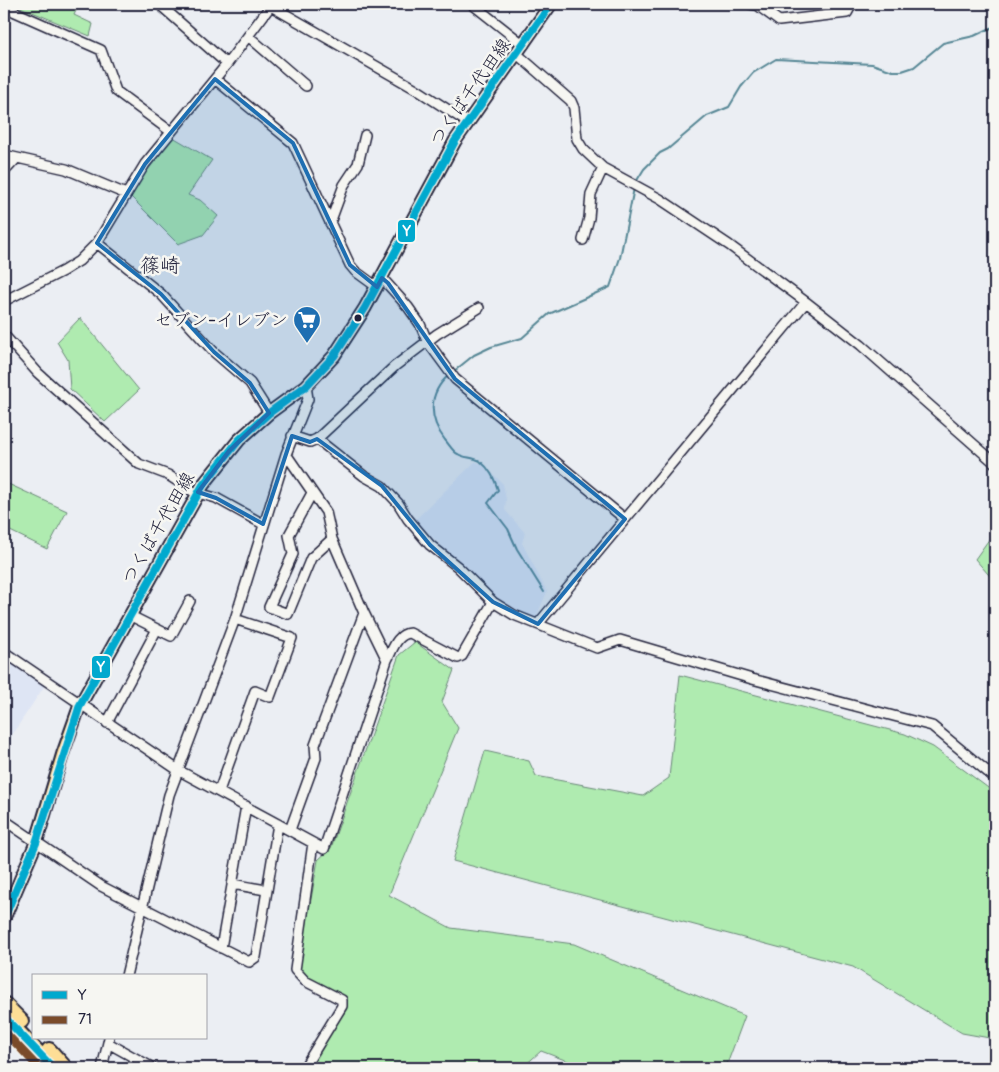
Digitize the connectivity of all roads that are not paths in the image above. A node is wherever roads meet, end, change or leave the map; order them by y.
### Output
1 (159, 4) edge
2 (472, 4) edge
3 (551, 4) edge
4 (750, 4) edge
5 (852, 4) edge
6 (271, 5) edge
7 (4, 7) edge
8 (248, 36) junction
9 (520, 50) junction
10 (227, 64) junction
11 (215, 78) junction
12 (306, 86) dead end
13 (467, 122) junction
14 (170, 131) junction
15 (365, 135) dead end
16 (4, 155) edge
17 (17, 158) junction
18 (603, 168) junction
19 (4, 172) edge
20 (126, 194) junction
21 (330, 223) junction
22 (583, 240) dead end
23 (97, 243) junction
24 (379, 282) junction
25 (4, 301) edge
26 (806, 302) junction
27 (479, 308) dead end
28 (4, 335) edge
29 (427, 341) junction
30 (306, 386) junction
31 (269, 413) junction
32 (292, 436) junction
33 (317, 439) junction
34 (286, 454) junction
35 (995, 464) edge
36 (198, 492) junction
37 (312, 493) junction
38 (625, 519) junction
39 (263, 524) junction
40 (332, 539) junction
41 (190, 601) dead end
42 (494, 602) junction
43 (364, 612) junction
44 (129, 615) junction
45 (235, 619) junction
46 (538, 624) junction
47 (157, 629) junction
48 (4, 652) edge
49 (388, 660) junction
50 (80, 705) junction
51 (107, 723) junction
52 (178, 770) junction
53 (995, 778) edge
54 (220, 791) junction
55 (246, 806) junction
56 (4, 820) edge
57 (278, 824) junction
58 (290, 830) junction
59 (36, 843) junction
60 (313, 843) junction
61 (232, 884) junction
62 (266, 890) junction
63 (144, 908) junction
64 (4, 918) edge
65 (221, 948) junction
66 (127, 974) edge
67 (4, 1004) edge
68 (4, 1017) edge
69 (32, 1032) edge
70 (40, 1040) edge
71 (108, 1041) edge
72 (53, 1068) edge
73 (65, 1068) edge
74 (102, 1068) edge
75 (153, 1068) edge
76 (304, 1068) edge

1 - 10 street
2 - 9 street
3 - 9 main road, つくば千代田線
4 - 5 street
6 - 8 street
6 - 13 street
7 - 14 street
8 - 10 street
8 - 12 street
9 - 13 main road, つくば千代田線
9 - 18 street
10 - 11 street
11 - 14 street
11 - 21 street
13 - 24 main road, つくば千代田線
14 - 20 street
15 - 21 street
16 - 17 street
17 - 19 street
17 - 20 street
18 - 22 street
18 - 26 street
20 - 23 street
21 - 24 street
23 - 25 street
23 - 31 street
24 - 29 street
24 - 30 main road, つくば千代田線
26 - 35 street
26 - 38 street
27 - 29 street
28 - 36 street
29 - 33 street
29 - 38 street
30 - 31 main road, つくば千代田線
30 - 32 street
31 - 36 main road, つくば千代田線
32 - 33 street
32 - 34 street
33 - 42 street
34 - 37 street
34 - 39 street
36 - 39 street
36 - 44 main road, つくば千代田線
37 - 40 street
37 - 40 street
38 - 46 street
39 - 45 street
40 - 43 street
41 - 47 street
42 - 46 street
42 - 49 street
43 - 49 street
43 - 58 street
44 - 47 street
44 - 50 main road, つくば千代田線
45 - 52 street
45 - 54 street
46 - 53 street
47 - 51 street
48 - 50 street
49 - 60 street
50 - 51 street
50 - 59 main road, つくば千代田線
51 - 52 street
52 - 54 street
52 - 63 street
54 - 55 street
55 - 57 street
55 - 61 street
56 - 59 street
57 - 58 street
57 - 62 street
58 - 60 street
59 - 63 street
59 - 64 main road, つくば千代田線
60 - 76 street
61 - 62 street
61 - 65 street
62 - 65 street
63 - 65 street
63 - 66 street
67 - 69 highway
68 - 72 highway
70 - 73 highway
71 - 74 street
71 - 75 street

